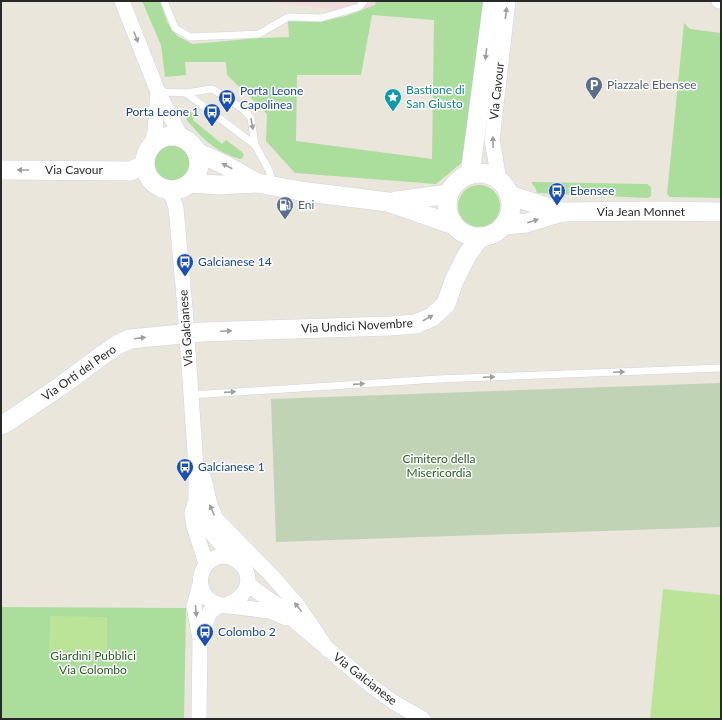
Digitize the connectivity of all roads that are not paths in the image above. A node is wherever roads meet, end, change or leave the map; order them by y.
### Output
1 (122, 1) edge
2 (164, 1) edge
3 (364, 1) edge
4 (493, 1) edge
5 (508, 1) edge
6 (158, 92) junction
7 (186, 93) junction
8 (181, 137) junction
9 (152, 144) junction
10 (255, 145) junction
11 (197, 152) junction
12 (144, 164) junction
13 (1, 170) edge
14 (470, 175) junction
15 (191, 183) junction
16 (265, 185) junction
17 (504, 188) junction
18 (170, 190) junction
19 (449, 194) junction
20 (388, 202) junction
21 (562, 212) junction
22 (721, 212) edge
23 (454, 224) junction
24 (504, 226) junction
25 (480, 237) junction
26 (187, 333) junction
27 (721, 368) edge
28 (191, 395) junction
29 (1, 425) edge
30 (196, 467) junction
31 (196, 500) junction
32 (236, 560) junction
33 (206, 564) junction
34 (200, 584) junction
35 (248, 584) junction
36 (224, 604) junction
37 (296, 622) junction
38 (200, 638) junction
39 (328, 650) junction
40 (199, 719) edge
41 (423, 719) edge

1 -> 6 street
2 - 3 lane
4 -> 14 street, Via Cavour
17 -> 5 street, Via Cavour
6 - 7 lane
6 - 8 street
6 - 9 street
7 - 10 lane
7 -> 10 lane
8 - 9 street
8 - 11 street
9 - 12 street
10 - 16 lane
11 - 15 street
16 -> 11 street
12 -> 13 street, Via Cavour
12 - 18 street
14 - 17 street
14 - 19 street
15 - 16 street
15 - 18 street
16 - 20 street
17 - 21 street, Via Jean Monnet
17 - 24 street, Via Cavour
18 - 26 street, Via Galcianese
19 - 20 street
19 - 23 street
20 - 23 street
21 - 22 street, Via Jean Monnet
24 -> 21 street, Via Jean Monnet
23 - 25 street
24 - 25 street
26 -> 25 street, Via Undici Novembre
26 - 28 street, Via Galcianese
29 -> 26 street, Via Orti del Pero
28 -> 27 lane
28 - 30 street, Via Galcianese
30 - 31 street, Via Galcianese
39 -> 30 street, Via Galcianese
31 - 32 street, Via Galcianese
31 - 33 street, Via Galcianese
32 - 33 street
32 - 35 street, Via Galcianese
33 - 34 street
34 - 36 street, Via Galcianese
34 -> 38 street
35 - 36 street
35 - 37 street, Via Galcianese
36 - 37 street, Via Galcianese
36 - 38 street
37 - 39 street, Via Galcianese
38 - 40 street
39 - 41 street, Via Galcianese

